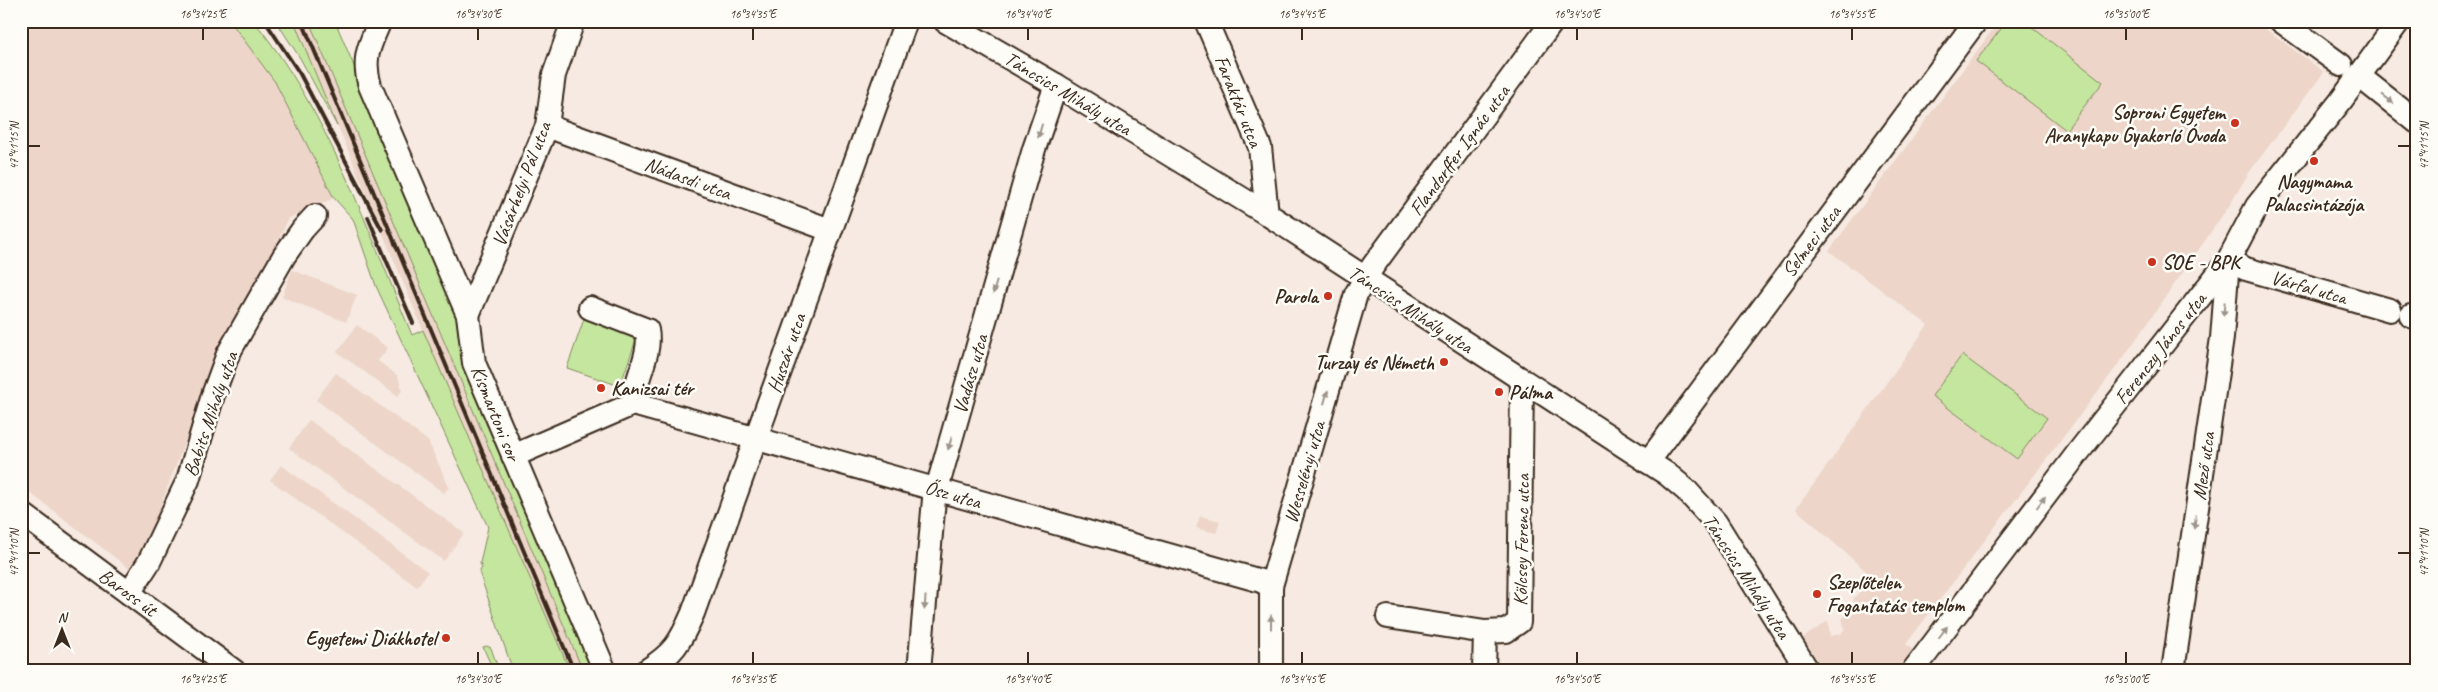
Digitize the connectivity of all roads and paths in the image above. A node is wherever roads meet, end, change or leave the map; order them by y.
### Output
1 (380, 21) edge
2 (573, 21) edge
3 (906, 21) edge
4 (945, 21) edge
5 (1206, 21) edge
6 (1554, 21) edge
7 (1976, 21) edge
8 (2281, 21) edge
9 (2399, 21) edge
10 (2350, 70) junction
11 (1056, 85) junction
12 (2417, 122) edge
13 (547, 126) junction
14 (1267, 214) junction
15 (315, 216) dead end
16 (830, 230) junction
17 (2228, 261) junction
18 (1365, 279) junction
19 (590, 308) dead end
20 (468, 315) junction
21 (2406, 315) edge
22 (1522, 382) junction
23 (633, 404) junction
24 (756, 440) junction
25 (513, 456) junction
26 (1648, 462) junction
27 (937, 489) junction
28 (21, 513) edge
29 (1271, 586) junction
30 (130, 592) junction
31 (1388, 617) dead end
32 (1484, 632) junction
33 (234, 671) edge
34 (605, 671) edge
35 (646, 671) edge
36 (920, 671) edge
37 (1272, 671) edge
38 (1484, 671) edge
39 (1808, 671) edge
40 (1913, 671) edge
41 (2173, 671) edge

1 - 20 street, Kismartoni sor
2 - 13 street, Vásárhelyi Pál utca
3 - 16 street, Huszár utca
4 - 11 street, Táncsics Mihály utca
5 - 14 street, Faraktár utca
6 - 18 street, Flandorffer Ignác utca
7 - 26 street, Selmeci utca
8 - 10 street
9 - 10 street, Ferenczy János utca
10 -> 12 street
10 - 17 street, Ferenczy János utca
11 - 14 street, Táncsics Mihály utca
11 -> 27 street, Vadász utca
13 - 16 street, Nádasdi utca
13 - 20 street, Vásárhelyi Pál utca
14 - 18 street, Táncsics Mihály utca
15 - 30 street, Babits Mihály utca
16 - 24 street, Huszár utca
17 - 21 street, Várfal utca
40 -> 17 street, Ferenczy János utca
17 -> 41 street, Mező utca
18 - 22 street, Táncsics Mihály utca
29 -> 18 street, Wesselényi utca
19 - 23 street
20 - 25 street, Kismartoni sor
22 - 26 street, Táncsics Mihály utca
22 - 32 street, Kölcsey Ferenc utca
23 - 24 street, Ősz utca
23 - 25 street
24 - 27 street, Ősz utca
24 - 35 street, Huszár utca
25 - 34 street, Kismartoni sor
26 - 39 street, Táncsics Mihály utca
27 - 29 street, Ősz utca
27 -> 36 street, Vadász utca
28 - 30 street, Baross út
37 -> 29 street, Wesselényi utca
30 - 33 street, Baross út
31 - 32 street
32 - 38 street

